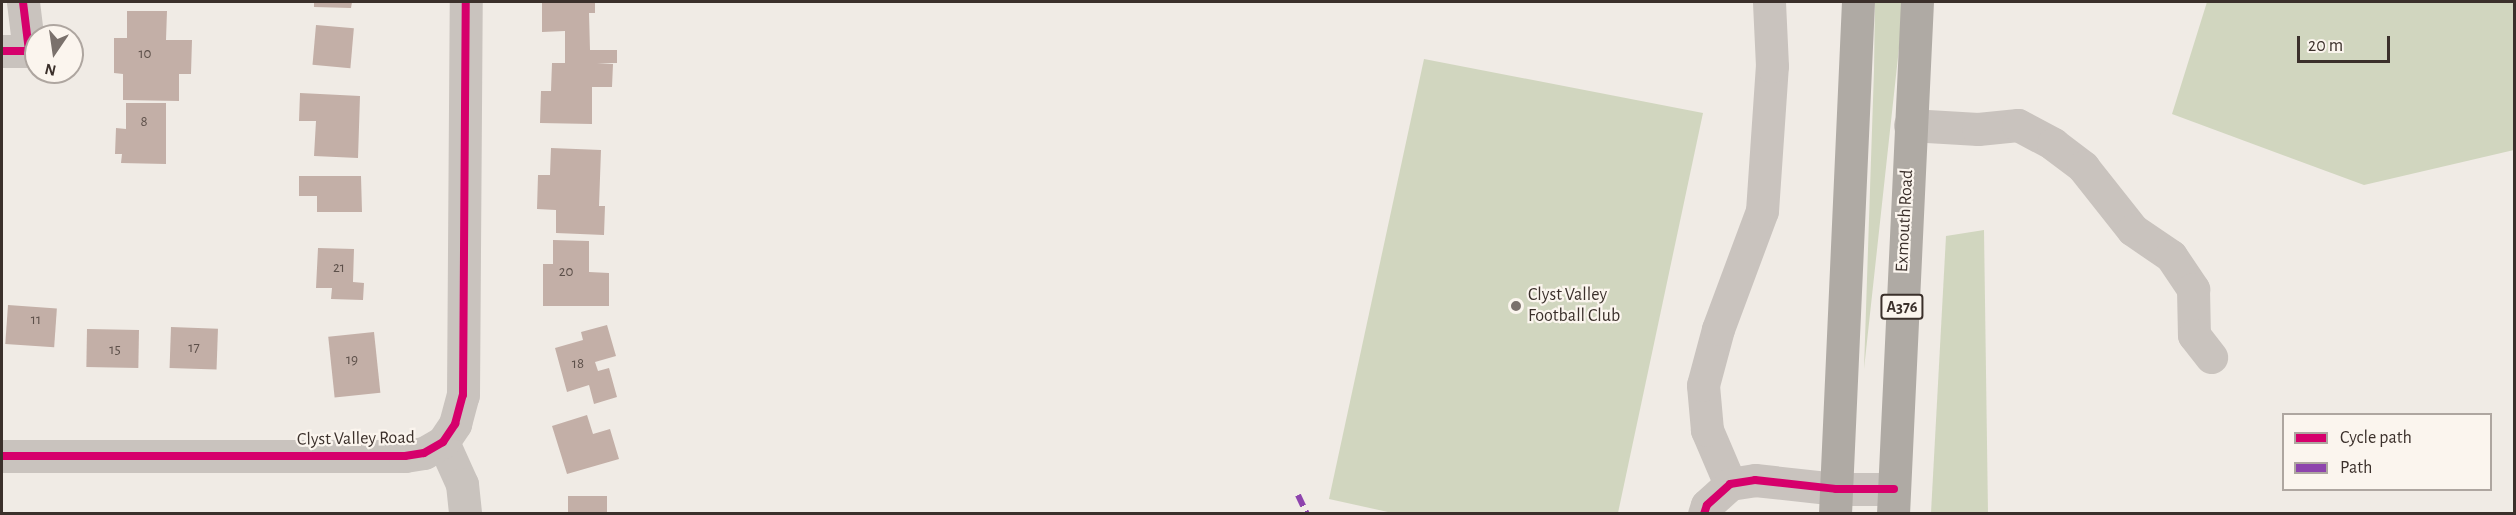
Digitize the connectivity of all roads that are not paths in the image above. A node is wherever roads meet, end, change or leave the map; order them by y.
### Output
1 (23, 2) edge
2 (466, 2) edge
3 (1769, 2) edge
4 (1858, 2) edge
5 (1917, 2) edge
6 (22, 51) edge
7 (1910, 125) junction
8 (2211, 357) dead end
9 (442, 442) junction
10 (2, 456) edge
11 (1730, 484) junction
12 (1835, 501) edge
13 (1894, 501) edge
14 (465, 513) edge
15 (1704, 513) edge

1 - 6 street
2 - 9 street
3 - 11 street
4 - 12 highway
5 - 7 highway, Exmouth Road / A376
7 - 8 street
7 - 13 highway, Exmouth Road / A376
9 - 10 street, Clyst Valley Road
9 - 14 street
11 - 12 street
11 - 15 street
12 - 13 street

